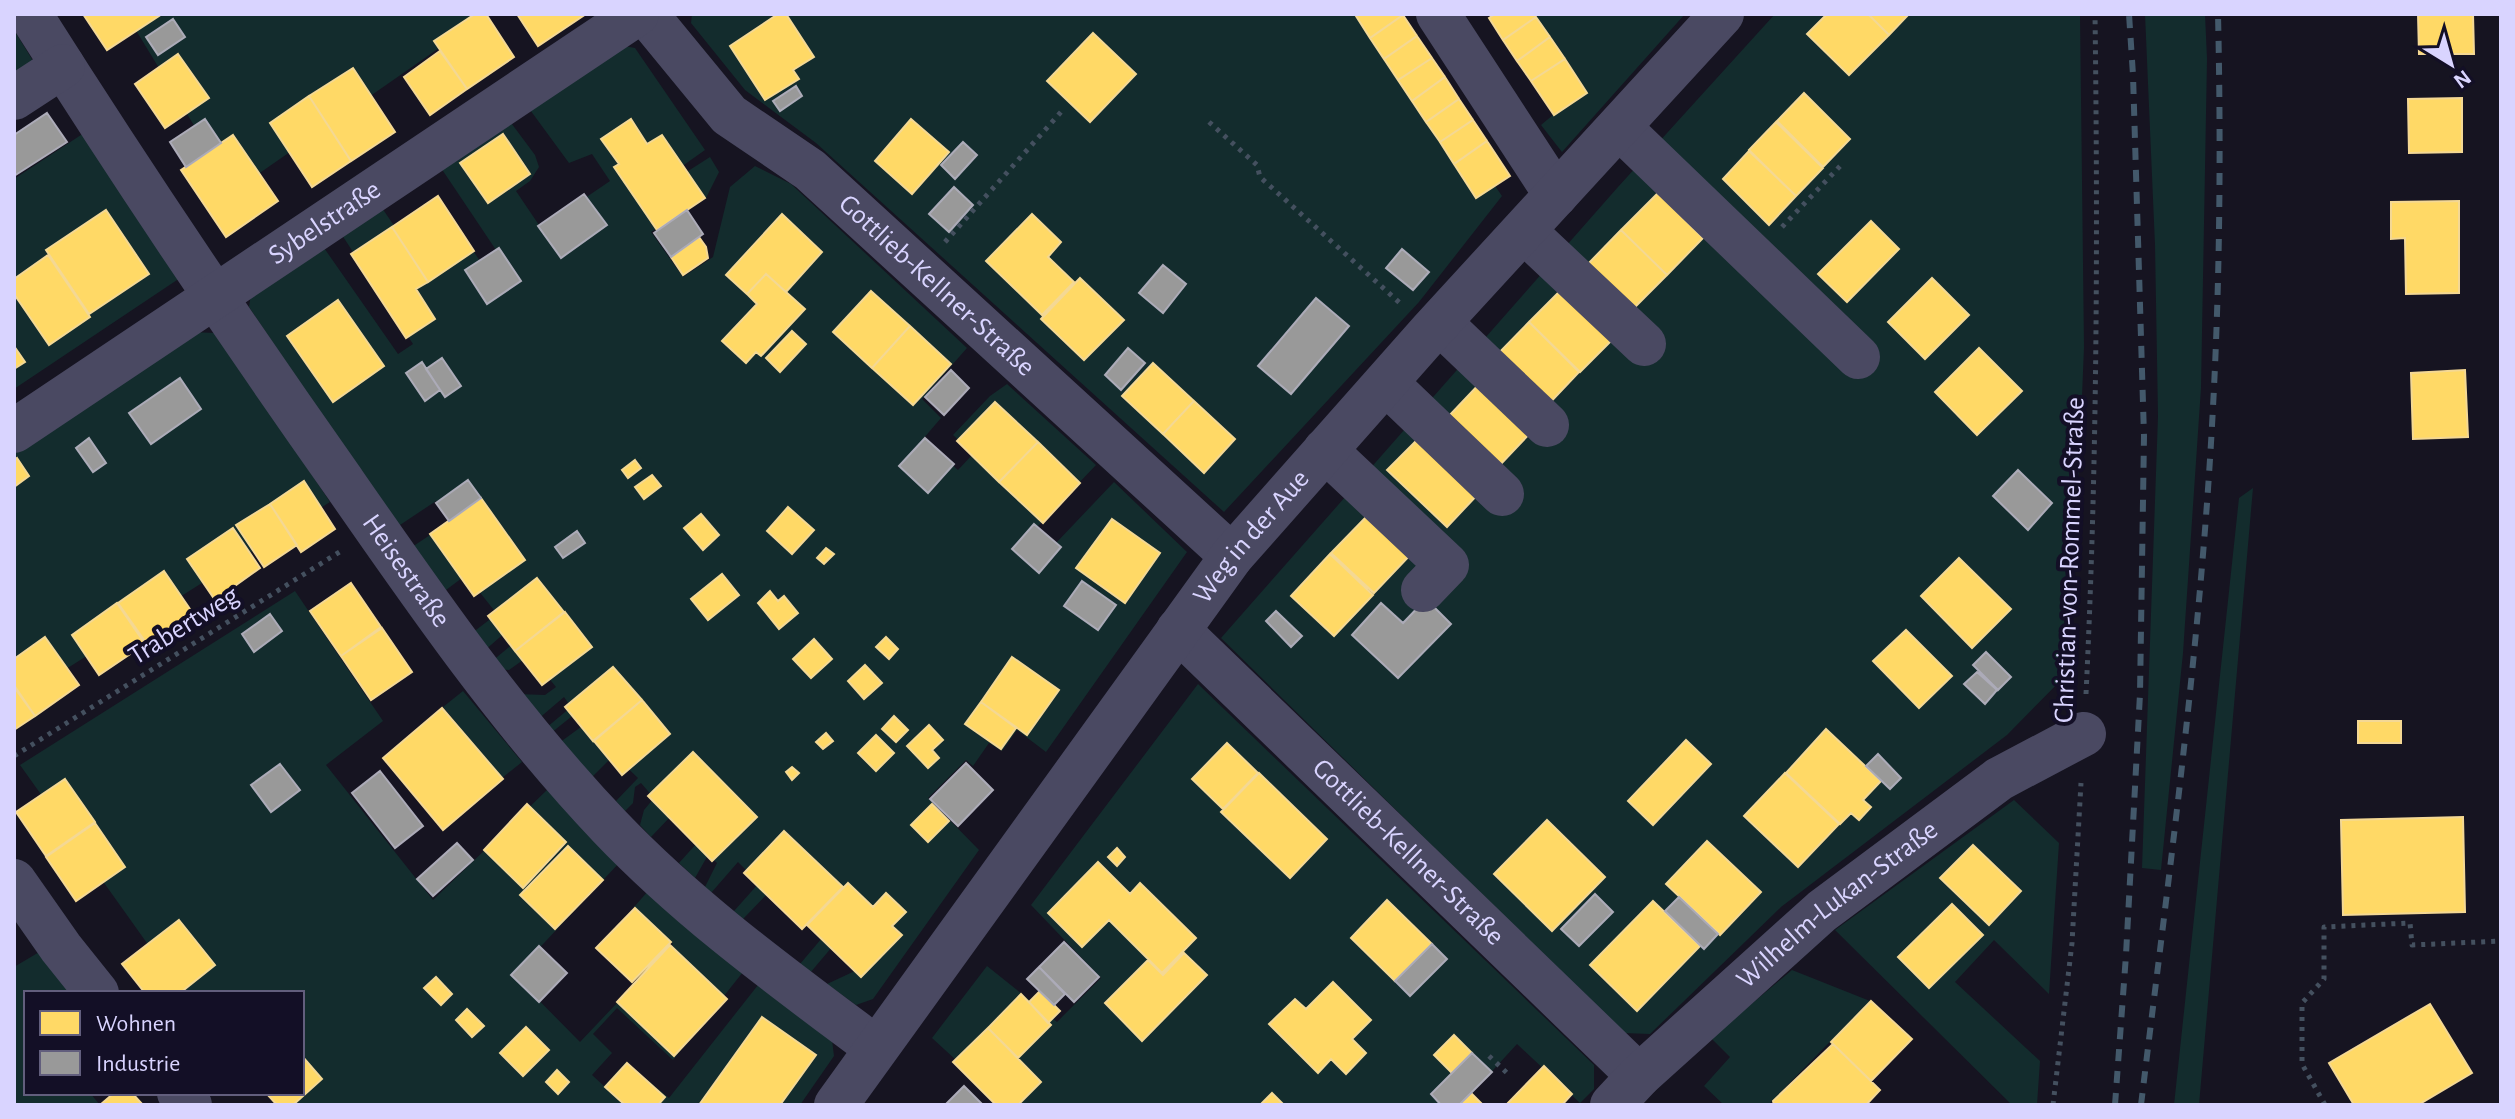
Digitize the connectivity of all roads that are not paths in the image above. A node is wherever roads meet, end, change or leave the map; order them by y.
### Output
1 (30, 14) edge
2 (637, 14) edge
3 (646, 14) edge
4 (1438, 14) edge
5 (1722, 14) edge
6 (63, 66) junction
7 (14, 98) edge
8 (1619, 127) junction
9 (1556, 195) junction
10 (1524, 231) junction
11 (214, 299) junction
12 (1436, 327) junction
13 (1644, 344) dead end
14 (1858, 357) dead end
15 (1386, 383) junction
16 (1547, 425) dead end
17 (14, 431) edge
18 (1325, 450) junction
19 (1502, 494) dead end
20 (1232, 556) junction
21 (1423, 590) dead end
22 (1178, 630) junction
23 (2084, 734) road end
24 (14, 881) edge
25 (95, 991) edge
26 (875, 1047) junction
27 (1626, 1091) edge
28 (836, 1105) edge

1 - 6 street, Heisestraße
2 - 11 street, Sybelstraße
3 - 20 street, Gottlieb-Kellner-Straße
4 - 9 street
5 - 8 street, Weg in der Aue
6 - 7 street
6 - 11 street, Heisestraße
8 - 9 street, Weg in der Aue
8 - 14 street
9 - 10 street, Weg in der Aue
10 - 12 street, Weg in der Aue
10 - 13 street
11 - 17 street, Sybelstraße
11 - 26 street, Heisestraße
12 - 15 street, Weg in der Aue
12 - 16 street
15 - 18 street, Weg in der Aue
15 - 19 street
18 - 20 street, Weg in der Aue
18 - 21 street
20 - 22 street, Weg in der Aue
22 - 26 street, Weg in der Aue
22 - 27 street, Gottlieb-Kellner-Straße
23 - 27 street, Wilhelm-Lukan-Straße
24 - 25 street
26 - 28 street, Weg in der Aue

